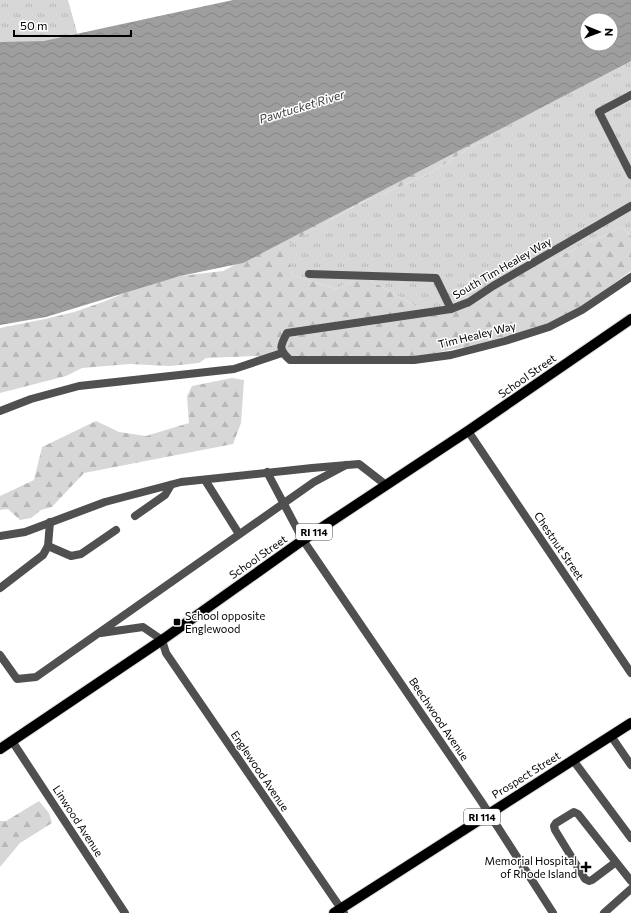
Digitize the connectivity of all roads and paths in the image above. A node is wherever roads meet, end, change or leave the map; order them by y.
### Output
1 (631, 95) edge
2 (631, 175) edge
3 (631, 206) edge
4 (309, 274) dead end
5 (631, 277) edge
6 (451, 309) junction
7 (631, 319) edge
8 (282, 353) junction
9 (0, 411) edge
10 (468, 431) junction
11 (346, 465) junction
12 (267, 472) junction
13 (205, 480) junction
14 (171, 485) junction
15 (386, 485) junction
16 (284, 503) junction
17 (136, 516) dead end
18 (50, 522) junction
19 (116, 530) dead end
20 (239, 534) junction
21 (0, 536) edge
22 (303, 540) junction
23 (48, 546) junction
24 (0, 588) edge
25 (98, 634) junction
26 (162, 640) junction
27 (0, 655) edge
28 (631, 673) edge
29 (631, 723) edge
30 (611, 736) junction
31 (12, 741) junction
32 (0, 749) edge
33 (573, 760) junction
34 (631, 765) edge
35 (489, 813) junction
36 (631, 838) edge
37 (616, 862) junction
38 (631, 881) edge
39 (631, 889) edge
40 (122, 912) edge
41 (340, 912) edge
42 (553, 913) edge
43 (604, 913) edge

1 - 2 street
3 - 6 street, South Tim Healey Way
4 - 6 street
5 - 8 street, Tim Healey Way
6 - 8 street, South Tim Healey Way
7 - 10 main road, School Street / RI 114
8 - 9 street
10 - 15 main road, School Street / RI 114
10 - 28 street, Chestnut Street
11 - 12 street
11 - 15 street
11 - 16 street
12 - 13 street
12 - 16 street, Beechwood Avenue
13 - 14 street
13 - 20 street
14 - 17 street
14 - 18 street
15 - 22 main road, School Street / RI 114
16 - 20 street
16 - 22 street, Beechwood Avenue
18 - 21 street
18 - 23 street
19 - 23 street
20 - 25 street
22 - 26 main road, School Street / RI 114
22 - 35 street, Beechwood Avenue
23 - 24 street
25 - 26 street
25 - 27 street
26 - 31 main road, School Street / RI 114
26 - 41 street, Englewood Avenue
29 - 30 main road, Prospect Street / RI 114
30 - 33 main road, Prospect Street / RI 114
30 - 34 street
31 - 32 main road, School Street / RI 114
31 - 40 street, Linwood Avenue
33 - 35 main road, Prospect Street / RI 114
33 - 36 street
35 - 41 main road, Prospect Street / RI 114
35 - 42 street, Beechwood Avenue
37 - 37 street
37 - 38 street
39 - 43 street

